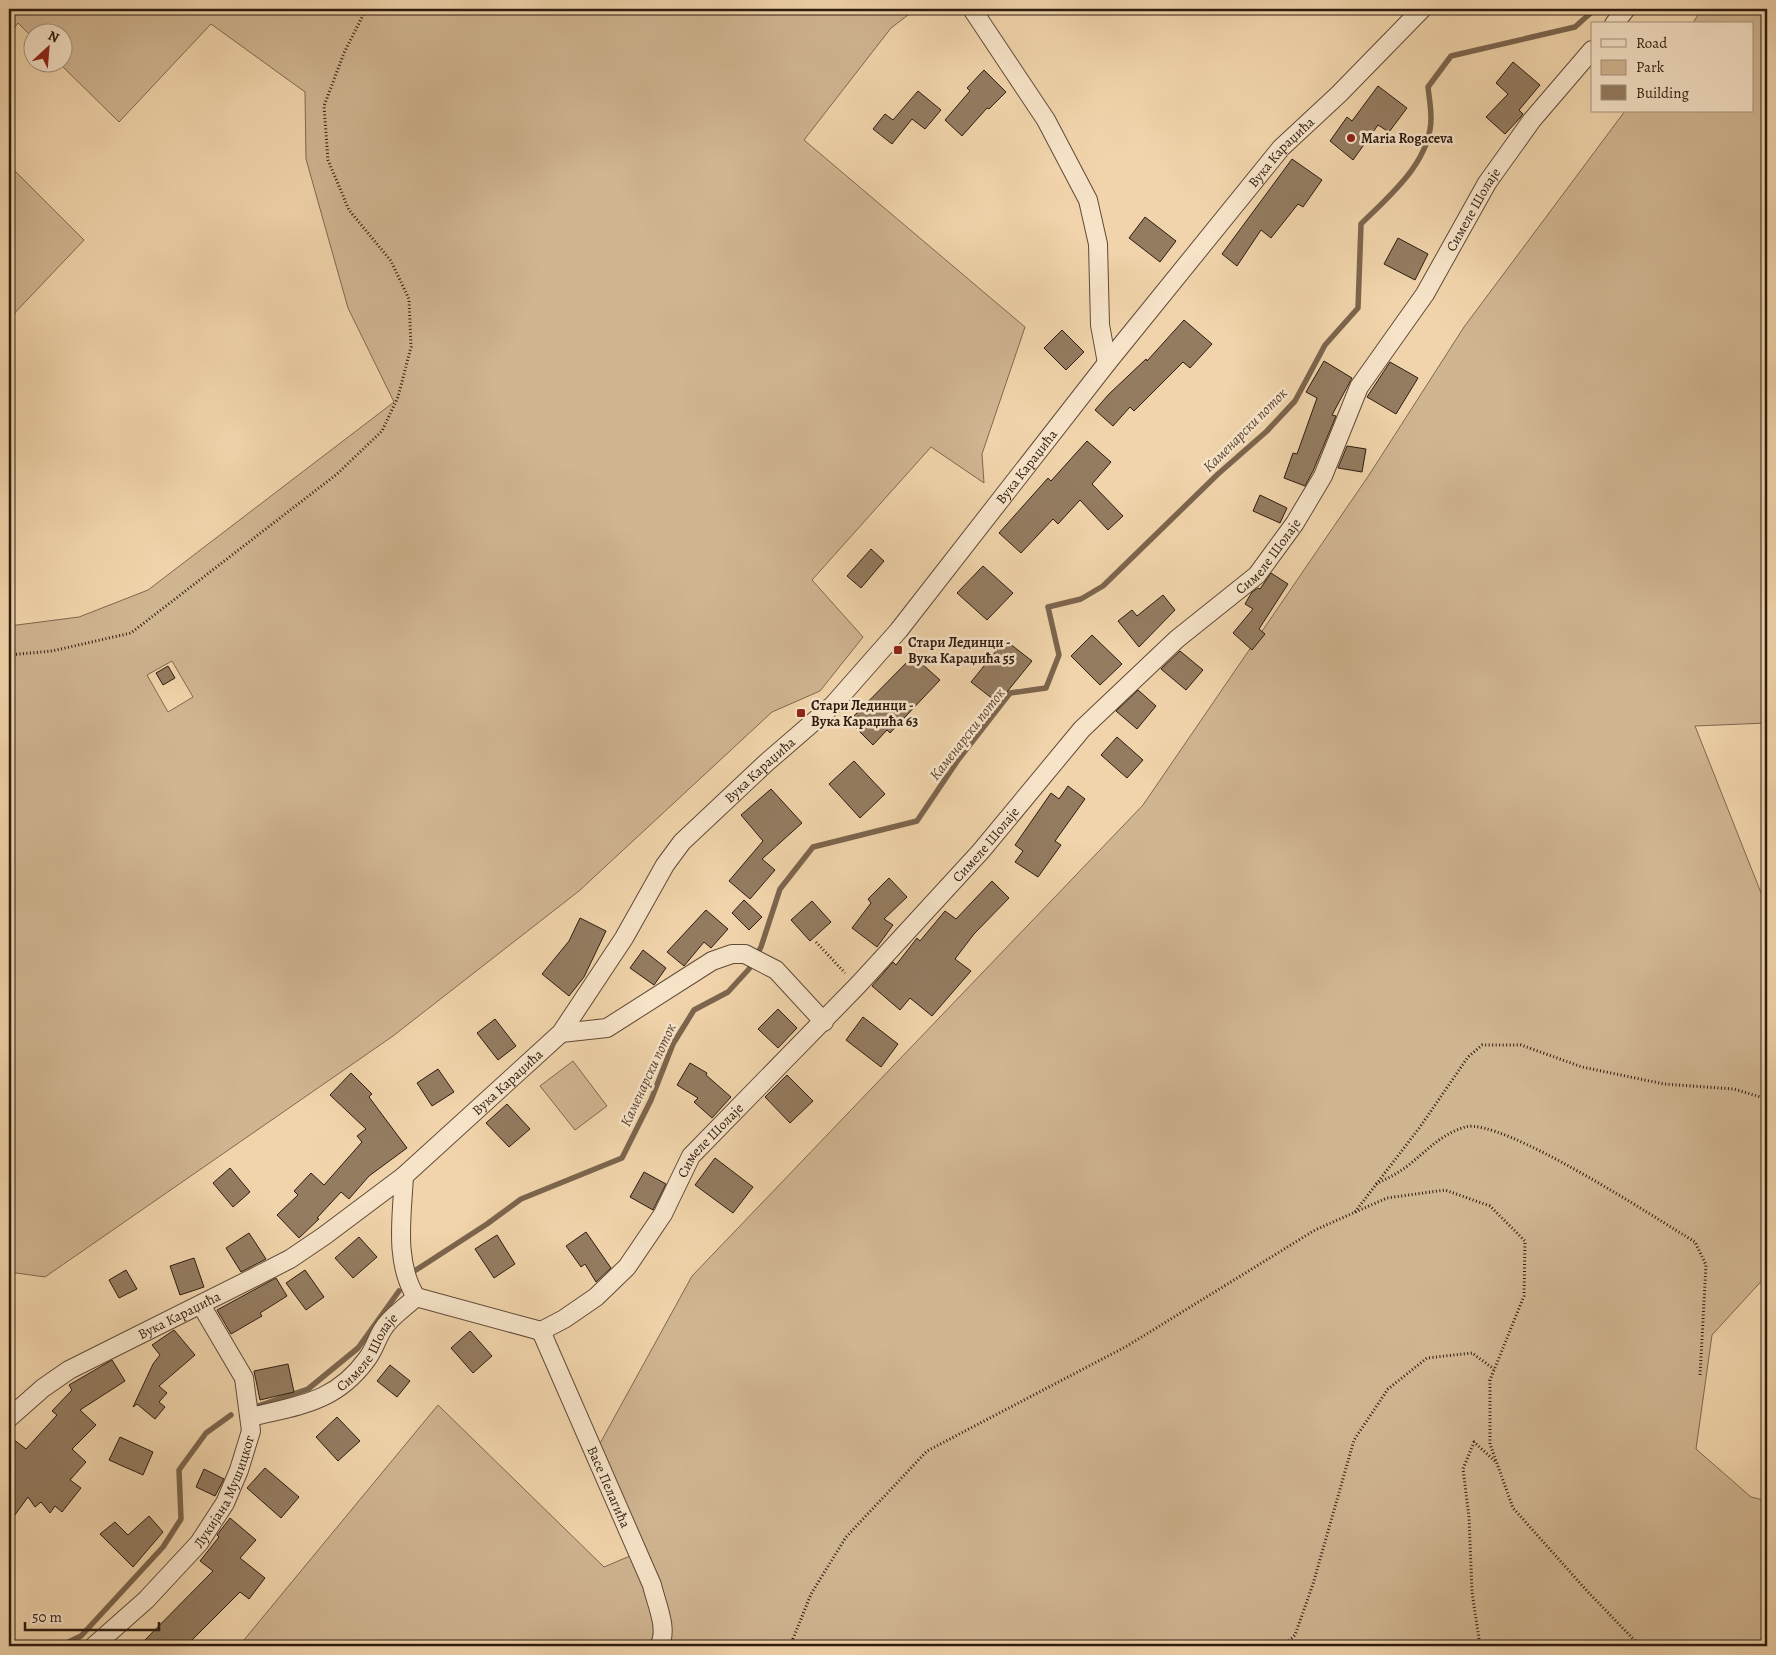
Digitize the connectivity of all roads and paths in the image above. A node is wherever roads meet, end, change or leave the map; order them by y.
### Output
1 (366, 9) edge
2 (972, 9) edge
3 (1422, 9) edge
4 (1626, 9) edge
5 (1616, 22) edge
6 (1591, 51) edge
7 (1107, 364) junction
8 (9, 655) edge
9 (816, 942) dead end
10 (858, 986) junction
11 (824, 1022) junction
12 (561, 1033) junction
13 (1767, 1098) edge
14 (404, 1176) junction
15 (1376, 1184) junction
16 (1354, 1212) junction
17 (416, 1297) junction
18 (201, 1305) junction
19 (541, 1331) junction
20 (1494, 1369) junction
21 (1700, 1376) dead end
22 (251, 1417) junction
23 (9, 1418) edge
24 (1496, 1463) junction
25 (94, 1646) edge
26 (659, 1646) edge
27 (794, 1646) edge
28 (1284, 1646) edge
29 (1480, 1646) edge
30 (1640, 1646) edge

1 - 8 path
2 - 7 street
3 - 7 street, Вука Караџића
4 - 5 street
6 - 10 street, Симеле Шолаје
7 - 12 street, Вука Караџића
9 - 10 path
10 - 11 street, Симеле Шолаје
11 - 12 street
11 - 19 street, Симеле Шолаје
12 - 14 street, Вука Караџића
13 - 15 path
14 - 17 street
14 - 18 street, Вука Караџића
15 - 16 path
15 - 21 path
16 - 20 path
16 - 27 path
17 - 19 street
17 - 22 street, Симеле Шолаје
18 - 22 street, Лукијана Мушицког
18 - 23 street, Вука Караџића
19 - 26 street, Васе Пелагића
20 - 24 path
20 - 28 path
22 - 25 street, Лукијана Мушицког
24 - 29 path
24 - 30 path

